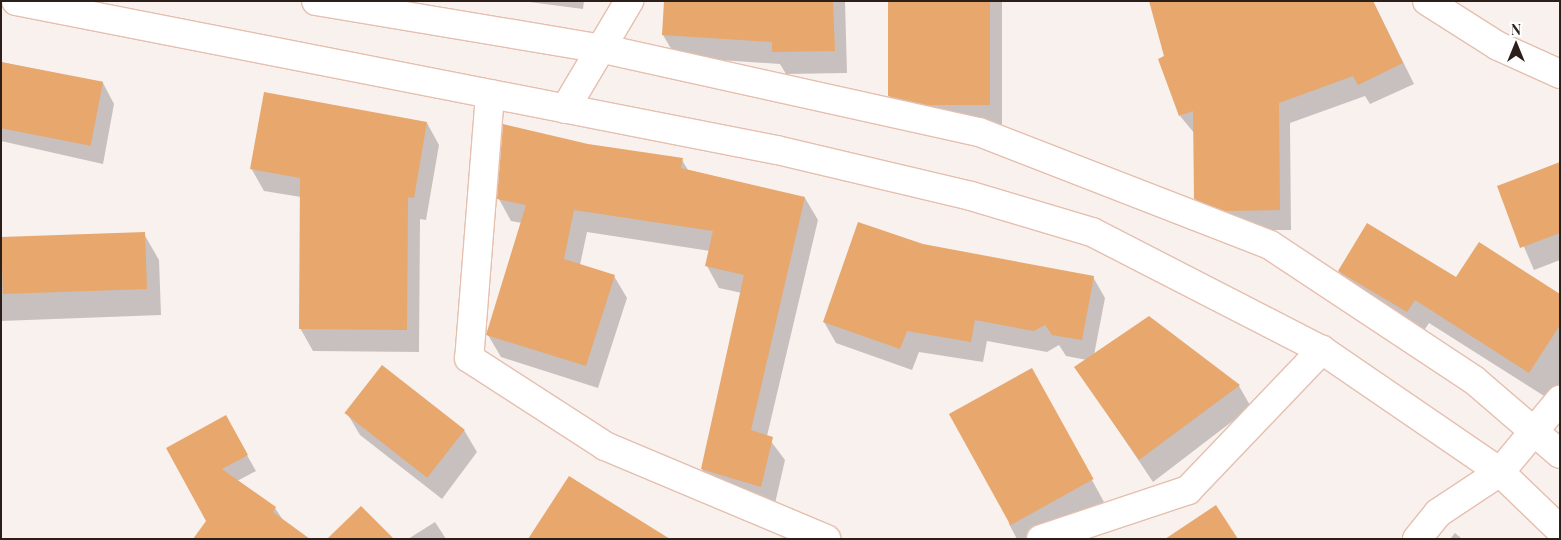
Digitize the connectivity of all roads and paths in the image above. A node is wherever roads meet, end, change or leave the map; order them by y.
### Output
1 (16, 1) edge
2 (316, 1) edge
3 (630, 1) edge
4 (1427, 1) edge
5 (604, 50) junction
6 (1560, 74) edge
7 (490, 94) junction
8 (565, 109) junction
9 (1322, 350) junction
10 (1560, 400) edge
11 (1535, 432) junction
12 (1560, 454) edge
13 (1500, 472) junction
14 (1560, 530) edge
15 (826, 539) edge
16 (1042, 539) edge
17 (1417, 539) edge

1 - 7 street
2 - 5 street
3 - 5 street
4 - 6 street
5 - 8 street
5 - 11 street
7 - 8 street
7 - 15 street
8 - 9 street
9 - 13 street
9 - 16 street
10 - 11 street
11 - 12 street
11 - 13 street
13 - 14 street
13 - 17 street

